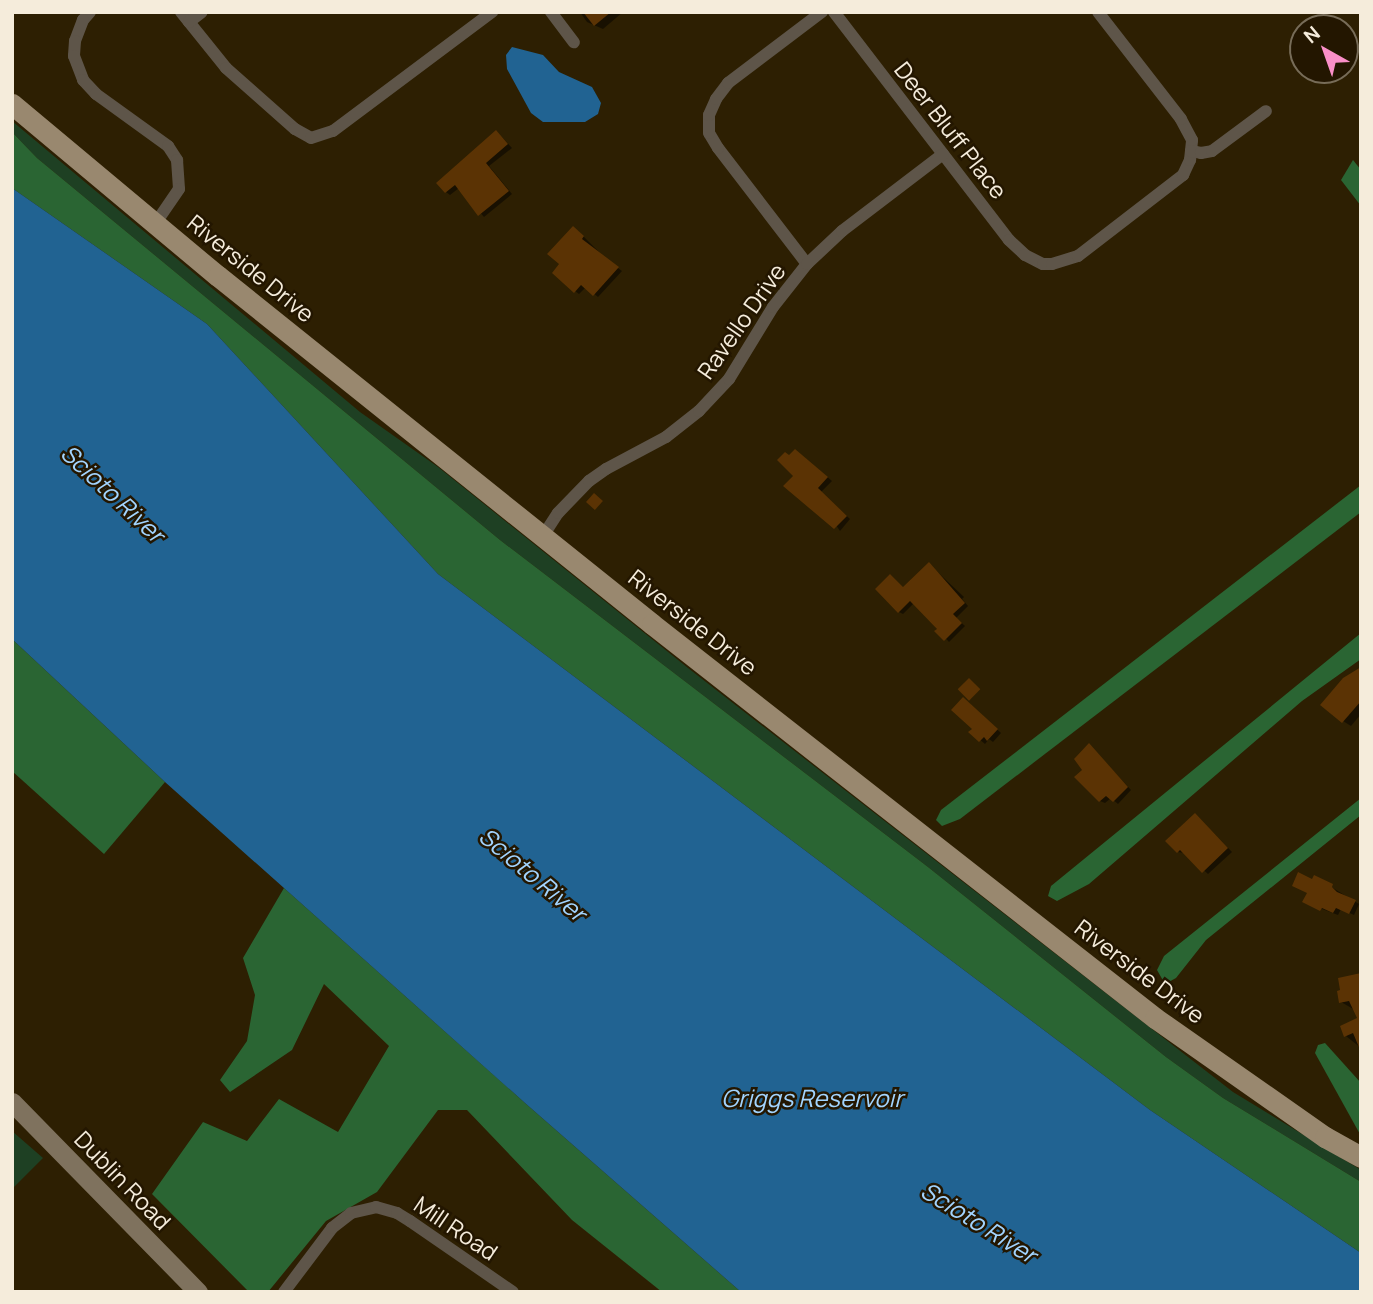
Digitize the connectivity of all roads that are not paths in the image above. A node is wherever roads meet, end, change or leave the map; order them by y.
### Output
1 (90, 12) edge
2 (202, 12) edge
3 (492, 12) edge
4 (551, 12) edge
5 (822, 12) edge
6 (834, 12) edge
7 (1098, 12) edge
8 (185, 17) edge
9 (574, 42) dead end
10 (12, 104) edge
11 (1266, 111) dead end
12 (1191, 150) junction
13 (943, 154) junction
14 (155, 225) junction
15 (807, 264) junction
16 (543, 536) junction
17 (12, 1102) edge
18 (1361, 1157) edge
19 (198, 1292) edge
20 (284, 1292) edge
21 (513, 1292) edge

1 - 14 street
2 - 8 street
3 - 8 street
4 - 9 street
5 - 15 street
6 - 13 street, Deer Bluff Place
7 - 12 street
10 - 14 main road, Riverside Drive
11 - 12 street
12 - 13 street, Deer Bluff Place
13 - 15 street, Ravello Drive
14 - 16 main road, Riverside Drive
15 - 16 street, Ravello Drive
16 - 18 main road, Riverside Drive
17 - 19 main road, Dublin Road
20 - 21 street, Mill Road

